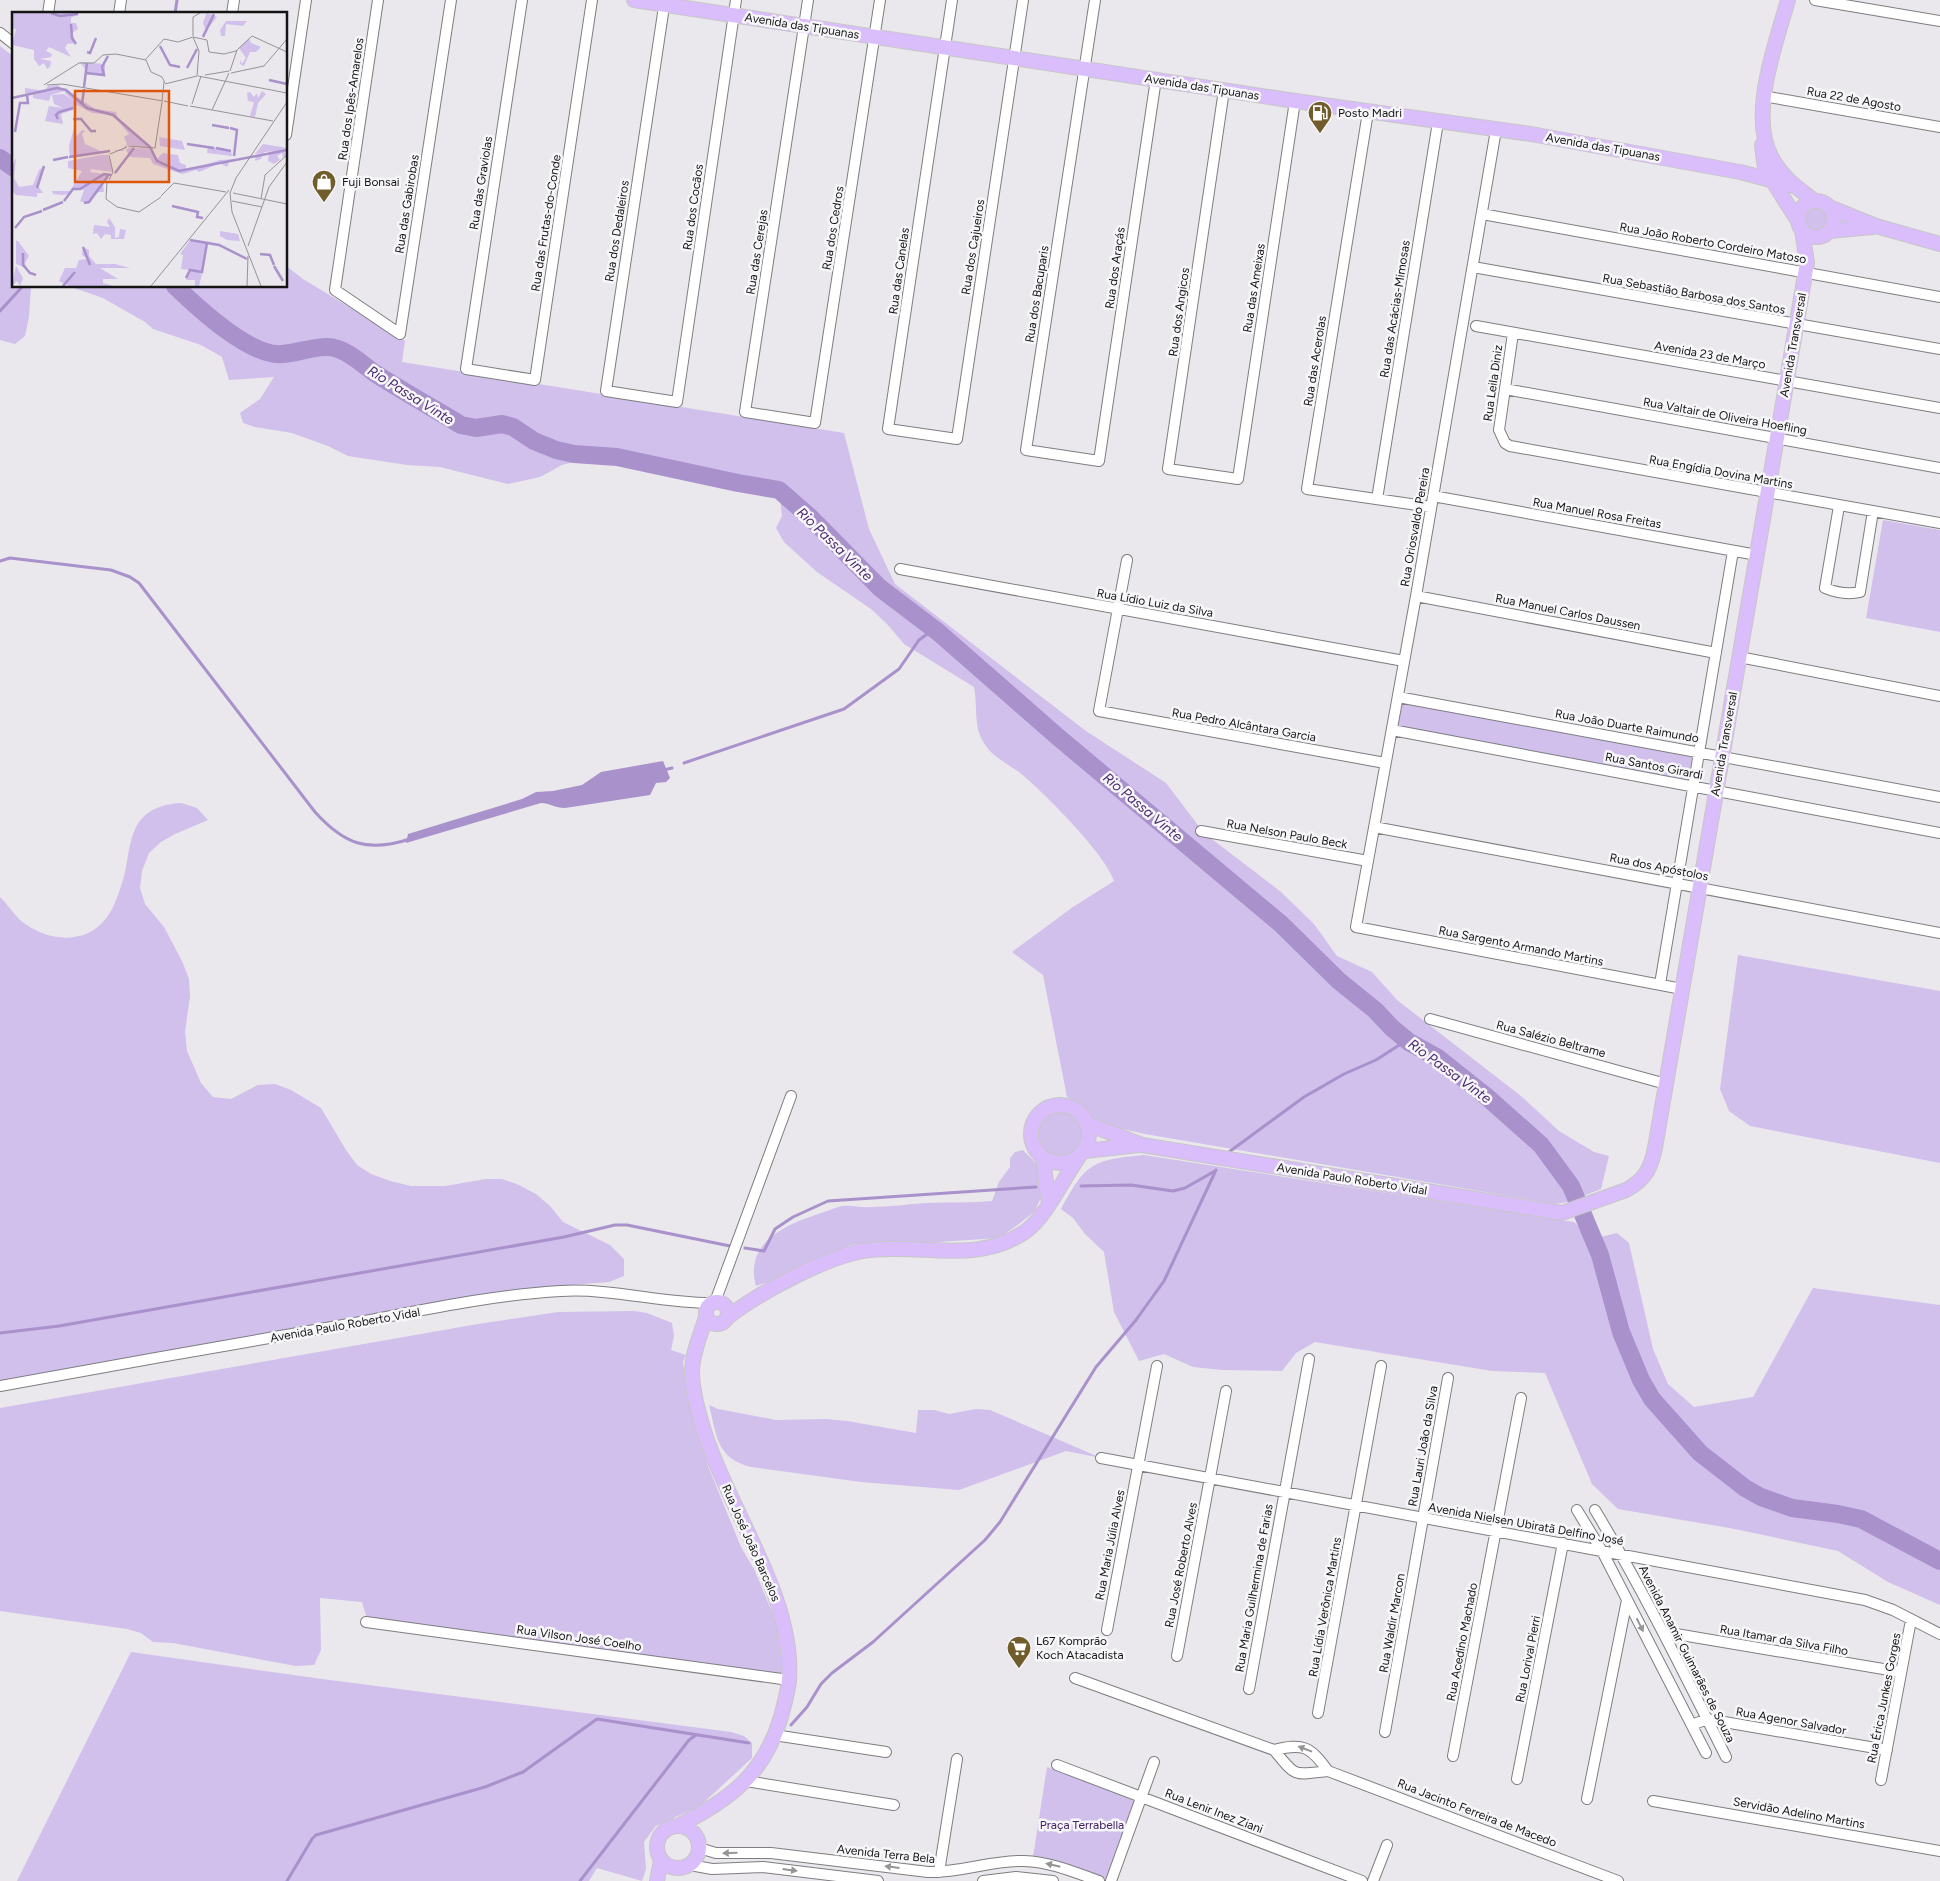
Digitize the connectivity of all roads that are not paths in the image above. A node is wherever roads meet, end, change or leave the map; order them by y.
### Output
1 (306, 0) edge
2 (378, 0) edge
3 (451, 0) edge
4 (522, 0) edge
5 (592, 0) edge
6 (634, 0) edge
7 (736, 0) edge
8 (808, 0) edge
9 (880, 0) edge
10 (952, 0) edge
11 (1023, 0) edge
12 (1095, 0) edge
13 (1788, 0) edge
14 (1816, 0) edge
15 (665, 2) edge
16 (734, 15) junction
17 (1940, 21) edge
18 (804, 26) junction
19 (0, 33) edge
20 (875, 37) junction
21 (12, 42) edge
22 (945, 47) junction
23 (1014, 58) junction
24 (1085, 68) junction
25 (1156, 79) junction
26 (1224, 90) junction
27 (1763, 96) junction
28 (1295, 101) junction
29 (1368, 112) junction
30 (288, 122) edge
31 (1438, 122) junction
32 (1940, 127) edge
33 (1496, 130) junction
34 (1763, 132) junction
35 (1762, 155) junction
36 (1753, 174) junction
37 (1770, 178) junction
38 (1794, 186) junction
39 (1815, 201) junction
40 (1829, 207) junction
41 (1482, 214) junction
42 (1800, 226) junction
43 (1876, 226) junction
44 (1828, 233) junction
45 (1940, 244) edge
46 (1473, 267) junction
47 (1806, 268) junction
48 (335, 290) joint
49 (1940, 297) edge
50 (1796, 324) junction
51 (1476, 326) dead end
52 (1513, 333) junction
53 (1940, 350) edge
54 (466, 370) joint
55 (1786, 382) junction
56 (1505, 389) junction
57 (677, 402) joint
58 (1940, 408) edge
59 (815, 423) joint
60 (1501, 437) joint
61 (1777, 438) junction
62 (957, 439) joint
63 (1099, 461) joint
64 (1940, 468) edge
65 (1238, 479) joint
66 (1767, 493) junction
67 (1433, 496) junction
68 (1377, 499) junction
69 (1839, 506) junction
70 (1432, 507) junction
71 (1873, 512) junction
72 (1940, 523) edge
73 (1733, 551) junction
74 (1756, 556) junction
75 (1127, 560) dead end
76 (900, 569) dead end
77 (1416, 596) junction
78 (1118, 609) junction
79 (1716, 653) junction
80 (1739, 657) junction
81 (1404, 661) junction
82 (1398, 696) junction
83 (1940, 696) edge
84 (1392, 730) junction
85 (1699, 752) junction
86 (1722, 756) junction
87 (1385, 763) junction
88 (1694, 786) junction
89 (1716, 790) junction
90 (1940, 797) edge
91 (1374, 827) junction
92 (1201, 831) dead end
93 (1940, 833) edge
94 (1368, 861) junction
95 (1677, 884) junction
96 (1700, 888) junction
97 (1356, 927) joint
98 (1940, 933) edge
99 (1660, 984) junction
100 (1682, 988) junction
101 (1430, 1019) dead end
102 (1666, 1084) junction
103 (791, 1096) dead end
104 (1088, 1124) junction
105 (1142, 1145) junction
106 (1082, 1155) junction
107 (1043, 1158) junction
108 (1049, 1204) junction
109 (1562, 1213) joint
110 (717, 1311) junction
111 (1309, 1359) dead end
112 (1157, 1366) dead end
113 (1381, 1366) dead end
114 (1448, 1378) dead end
115 (0, 1386) edge
116 (1226, 1392) dead end
117 (1521, 1398) dead end
118 (1101, 1458) dead end
119 (1138, 1466) junction
120 (1210, 1479) junction
121 (1285, 1493) junction
122 (1356, 1506) junction
123 (1577, 1510) dead end
124 (1595, 1510) dead end
125 (1423, 1518) junction
126 (1495, 1531) junction
127 (1563, 1543) junction
128 (1602, 1551) junction
129 (1622, 1555) junction
130 (1627, 1600) junction
131 (1911, 1620) junction
132 (366, 1622) dead end
133 (1107, 1630) dead end
134 (1664, 1632) junction
135 (1940, 1634) edge
136 (1177, 1656) dead end
137 (1901, 1672) junction
138 (1075, 1678) dead end
139 (789, 1680) junction
140 (1249, 1689) dead end
141 (1318, 1712) dead end
142 (1707, 1719) junction
143 (1692, 1725) junction
144 (1385, 1732) dead end
145 (774, 1735) junction
146 (1274, 1750) junction
147 (1887, 1750) junction
148 (886, 1752) dead end
149 (1706, 1753) dead end
150 (1453, 1756) dead end
151 (1726, 1757) dead end
152 (957, 1759) dead end
153 (1154, 1762) dead end
154 (1057, 1765) dead end
155 (1328, 1770) junction
156 (1517, 1779) dead end
157 (1881, 1780) dead end
158 (746, 1781) junction
159 (1142, 1796) junction
160 (1587, 1799) dead end
161 (1653, 1801) dead end
162 (894, 1805) dead end
163 (710, 1809) junction
164 (678, 1826) junction
165 (698, 1843) junction
166 (1386, 1845) dead end
167 (1940, 1851) edge
168 (661, 1860) junction
169 (684, 1867) junction
170 (939, 1872) junction
171 (657, 1881) edge
172 (662, 1881) edge
173 (878, 1881) edge
174 (987, 1881) edge
175 (1053, 1881) edge
176 (1098, 1881) edge
177 (1111, 1881) edge
178 (1362, 1881) edge
179 (1374, 1881) edge
180 (1618, 1881) edge

1 - 30 street
2 - 48 street, Rua dos Ipês-Amarelos
3 - 48 street, Rua das Gabirobas
4 - 54 street, Rua das Graviolas
5 - 54 street, Rua das Frutas-do-Conde
6 - 15 main road, Avenida das Tipuanas
7 - 16 street, Rua dos Cocãos
8 - 18 street
9 - 20 street, Rua dos Cedros
10 - 22 street
11 - 23 street, Rua dos Cajueiros
12 - 24 street
13 - 27 main road
14 - 17 street
15 - 16 main road, Avenida das Tipuanas
15 - 57 street, Rua dos Dedaleiros
16 - 18 main road, Avenida das Tipuanas
16 - 57 street, Rua dos Cocãos
18 - 20 main road, Avenida das Tipuanas
18 - 59 street, Rua das Cerejas
19 - 21 street
20 - 22 main road, Avenida das Tipuanas
20 - 59 street, Rua dos Cedros
22 - 23 main road, Avenida das Tipuanas
22 - 62 street, Rua das Canelas
23 - 24 main road, Avenida das Tipuanas
23 - 62 street, Rua dos Cajueiros
24 - 25 main road, Avenida das Tipuanas
24 - 63 street, Rua dos Bacuparis
25 - 26 main road, Avenida das Tipuanas
25 - 63 street, Rua dos Araçás
26 - 28 main road, Avenida das Tipuanas
26 - 65 street, Rua dos Angicos
27 - 32 street, Rua 22 de Agosto
27 - 34 main road
28 - 29 main road, Avenida das Tipuanas
28 - 65 street, Rua das Ameixas
29 - 31 main road, Avenida das Tipuanas
29 - 68 street, Rua das Acerolas
31 - 33 main road, Avenida das Tipuanas
31 - 68 street, Rua das Acácias-Mimosas
33 - 36 main road, Avenida das Tipuanas
33 - 41 street, Rua Oriosvaldo Pereira
34 - 35 main road
34 - 38 main road
35 - 36 main road
35 - 37 main road
36 - 37 main road, Avenida das Tipuanas
37 - 38 main road, Avenida das Tipuanas
37 - 42 main road
38 - 39 main road
39 - 40 main road
39 - 42 main road
40 - 43 main road
40 - 44 main road
41 - 46 street, Rua Oriosvaldo Pereira
41 - 47 street, Rua João Roberto Cordeiro Matoso
42 - 44 main road
42 - 47 main road, Avenida Transversal
43 - 44 main road
43 - 45 main road
44 - 47 main road, Avenida Transversal
46 - 50 street, Rua Sebastião Barbosa dos Santos
46 - 67 street, Rua Oriosvaldo Pereira
47 - 49 street, Rua João Roberto Cordeiro Matoso
47 - 50 main road, Avenida Transversal
50 - 53 street, Rua Sebastião Barbosa dos Santos
50 - 55 main road, Avenida Transversal
51 - 52 street, Avenida 23 de Março
52 - 55 street, Avenida 23 de Março
52 - 56 street, Rua Leila Diniz
55 - 58 street, Avenida 23 de Março
55 - 61 main road, Avenida Transversal
56 - 60 street, Rua Leila Diniz
56 - 61 street, Rua Valtair de Oliveira Hoefling
60 - 66 street, Rua Engídia Dovina Martins
61 - 64 street, Rua Valtair de Oliveira Hoefling
61 - 66 main road, Avenida Transversal
66 - 69 street, Rua Engídia Dovina Martins
66 - 74 main road, Avenida Transversal
67 - 70 street, Rua Oriosvaldo Pereira
67 - 73 street, Rua Manuel Rosa Freitas
68 - 70 street, Rua das Acerolas
69 - 71 street, Rua Engídia Dovina Martins
69 - 71 street
70 - 77 street, Rua Oriosvaldo Pereira
71 - 72 street, Rua Engídia Dovina Martins
73 - 74 street, Rua Manuel Rosa Freitas
73 - 79 street
74 - 80 main road, Avenida Transversal
75 - 78 street
76 - 78 street, Rua Lídio Luiz da Silva
77 - 79 street, Rua Manuel Carlos Daussen
77 - 81 street, Rua Oriosvaldo Pereira
78 - 81 street, Rua Lídio Luiz da Silva
78 - 87 street, Rua Pedro Alcântara Garcia
79 - 85 street
80 - 83 street
80 - 86 main road, Avenida Transversal
81 - 82 street, Rua Oriosvaldo Pereira
82 - 84 street, Rua Oriosvaldo Pereira
82 - 85 street, Rua João Duarte Raimundo
84 - 87 street, Rua Oriosvaldo Pereira
84 - 88 street, Rua Santos Girardi
85 - 86 street, Rua João Duarte Raimundo
85 - 88 street
86 - 89 main road, Avenida Transversal
86 - 90 street, Rua João Duarte Raimundo
87 - 91 street, Rua Oriosvaldo Pereira
88 - 89 street, Rua Santos Girardi
88 - 95 street
89 - 93 street, Rua Santos Girardi
89 - 96 main road, Avenida Transversal
91 - 94 street, Rua Oriosvaldo Pereira
91 - 95 street, Rua dos Apóstolos
92 - 94 street, Rua Nelson Paulo Beck
94 - 97 street, Rua Oriosvaldo Pereira
95 - 96 street, Rua dos Apóstolos
95 - 99 street
96 - 98 street, Rua dos Apóstolos
96 - 100 main road, Avenida Transversal
97 - 99 street, Rua Sargento Armando Martins
99 - 100 street, Rua Sargento Armando Martins
100 - 102 main road, Avenida Transversal
101 - 102 street, Rua Salézio Beltrame
102 - 109 main road, Avenida Transversal
103 - 110 street
104 - 105 main road, Avenida Paulo Roberto Vidal
104 - 106 main road
104 - 107 main road
105 - 106 main road, Avenida Paulo Roberto Vidal
105 - 109 main road, Avenida Paulo Roberto Vidal
106 - 107 main road
106 - 108 main road
107 - 108 main road
108 - 110 main road
110 - 115 street, Avenida Paulo Roberto Vidal
110 - 139 main road, Rua José João Barcelos
111 - 121 street, Rua Maria Guilhermina de Farias
112 - 119 street, Rua Maria Júlia Alves
113 - 122 street, Rua Lídia Verônica Martins
114 - 125 street, Rua Lauri João da Silva
116 - 120 street, Rua José Roberto Alves
117 - 126 street, Rua Acedino Machado
118 - 119 street, Avenida Nielsen Ubiratã Delfino José
119 - 120 street, Avenida Nielsen Ubiratã Delfino José
119 - 133 street, Rua Maria Júlia Alves
120 - 121 street, Avenida Nielsen Ubiratã Delfino José
120 - 136 street, Rua José Roberto Alves
121 - 122 street, Avenida Nielsen Ubiratã Delfino José
121 - 140 street, Rua Maria Guilhermina de Farias
122 - 125 street, Avenida Nielsen Ubiratã Delfino José
122 - 141 street, Rua Lídia Verônica Martins
123 - 128 street
124 - 129 street, Avenida Anamir Guimarães de Souza
125 - 126 street, Avenida Nielsen Ubiratã Delfino José
125 - 144 street, Rua Waldir Marcon
126 - 127 street, Avenida Nielsen Ubiratã Delfino José
126 - 150 street, Rua Acedino Machado
127 - 128 street, Avenida Nielsen Ubiratã Delfino José
127 - 156 street, Rua Lorival Pierri
128 - 129 street, Avenida Nielsen Ubiratã Delfino José
128 - 130 street
129 - 131 street, Avenida Nielsen Ubiratã Delfino José
129 - 134 street, Avenida Anamir Guimarães de Souza
130 -> 143 street
130 - 160 street
131 - 135 street, Avenida Nielsen Ubiratã Delfino José
131 - 137 street, Rua Érica Junkes Gorges
132 - 139 street, Rua Vilson José Coelho
134 - 137 street, Rua Itamar da Silva Filho
134 - 142 street, Avenida Anamir Guimarães de Souza
137 - 147 street, Rua Érica Junkes Gorges
138 - 146 street, Rua Jacinto Ferreira de Macedo
139 - 145 main road, Rua José João Barcelos
142 - 143 street
142 - 147 street, Rua Agenor Salvador
142 - 151 street, Avenida Anamir Guimarães de Souza
143 - 149 street
145 - 148 street
145 - 158 main road, Rua José João Barcelos
155 -> 146 street, Rua Jacinto Ferreira de Macedo
146 - 155 street
147 - 157 street, Rua Érica Junkes Gorges
152 - 170 street
153 - 159 street
154 - 159 street, Rua Lenir Inez Ziani
155 - 180 street, Rua Jacinto Ferreira de Macedo
158 - 162 street
158 - 163 main road, Rua José João Barcelos
159 - 177 street
159 - 178 street, Rua Lenir Inez Ziani
161 - 167 street, Servidão Adelino Martins
163 - 164 main road, Rua José João Barcelos
163 - 165 main road, Rua José João Barcelos
164 - 165 main road
164 - 168 main road
165 - 169 main road
170 -> 165 street, Avenida Terra Bela
166 - 179 street
168 - 169 main road
168 - 171 main road
169 - 172 main road
169 -> 173 street
176 -> 170 street, Avenida Terra Bela
174 - 175 street

